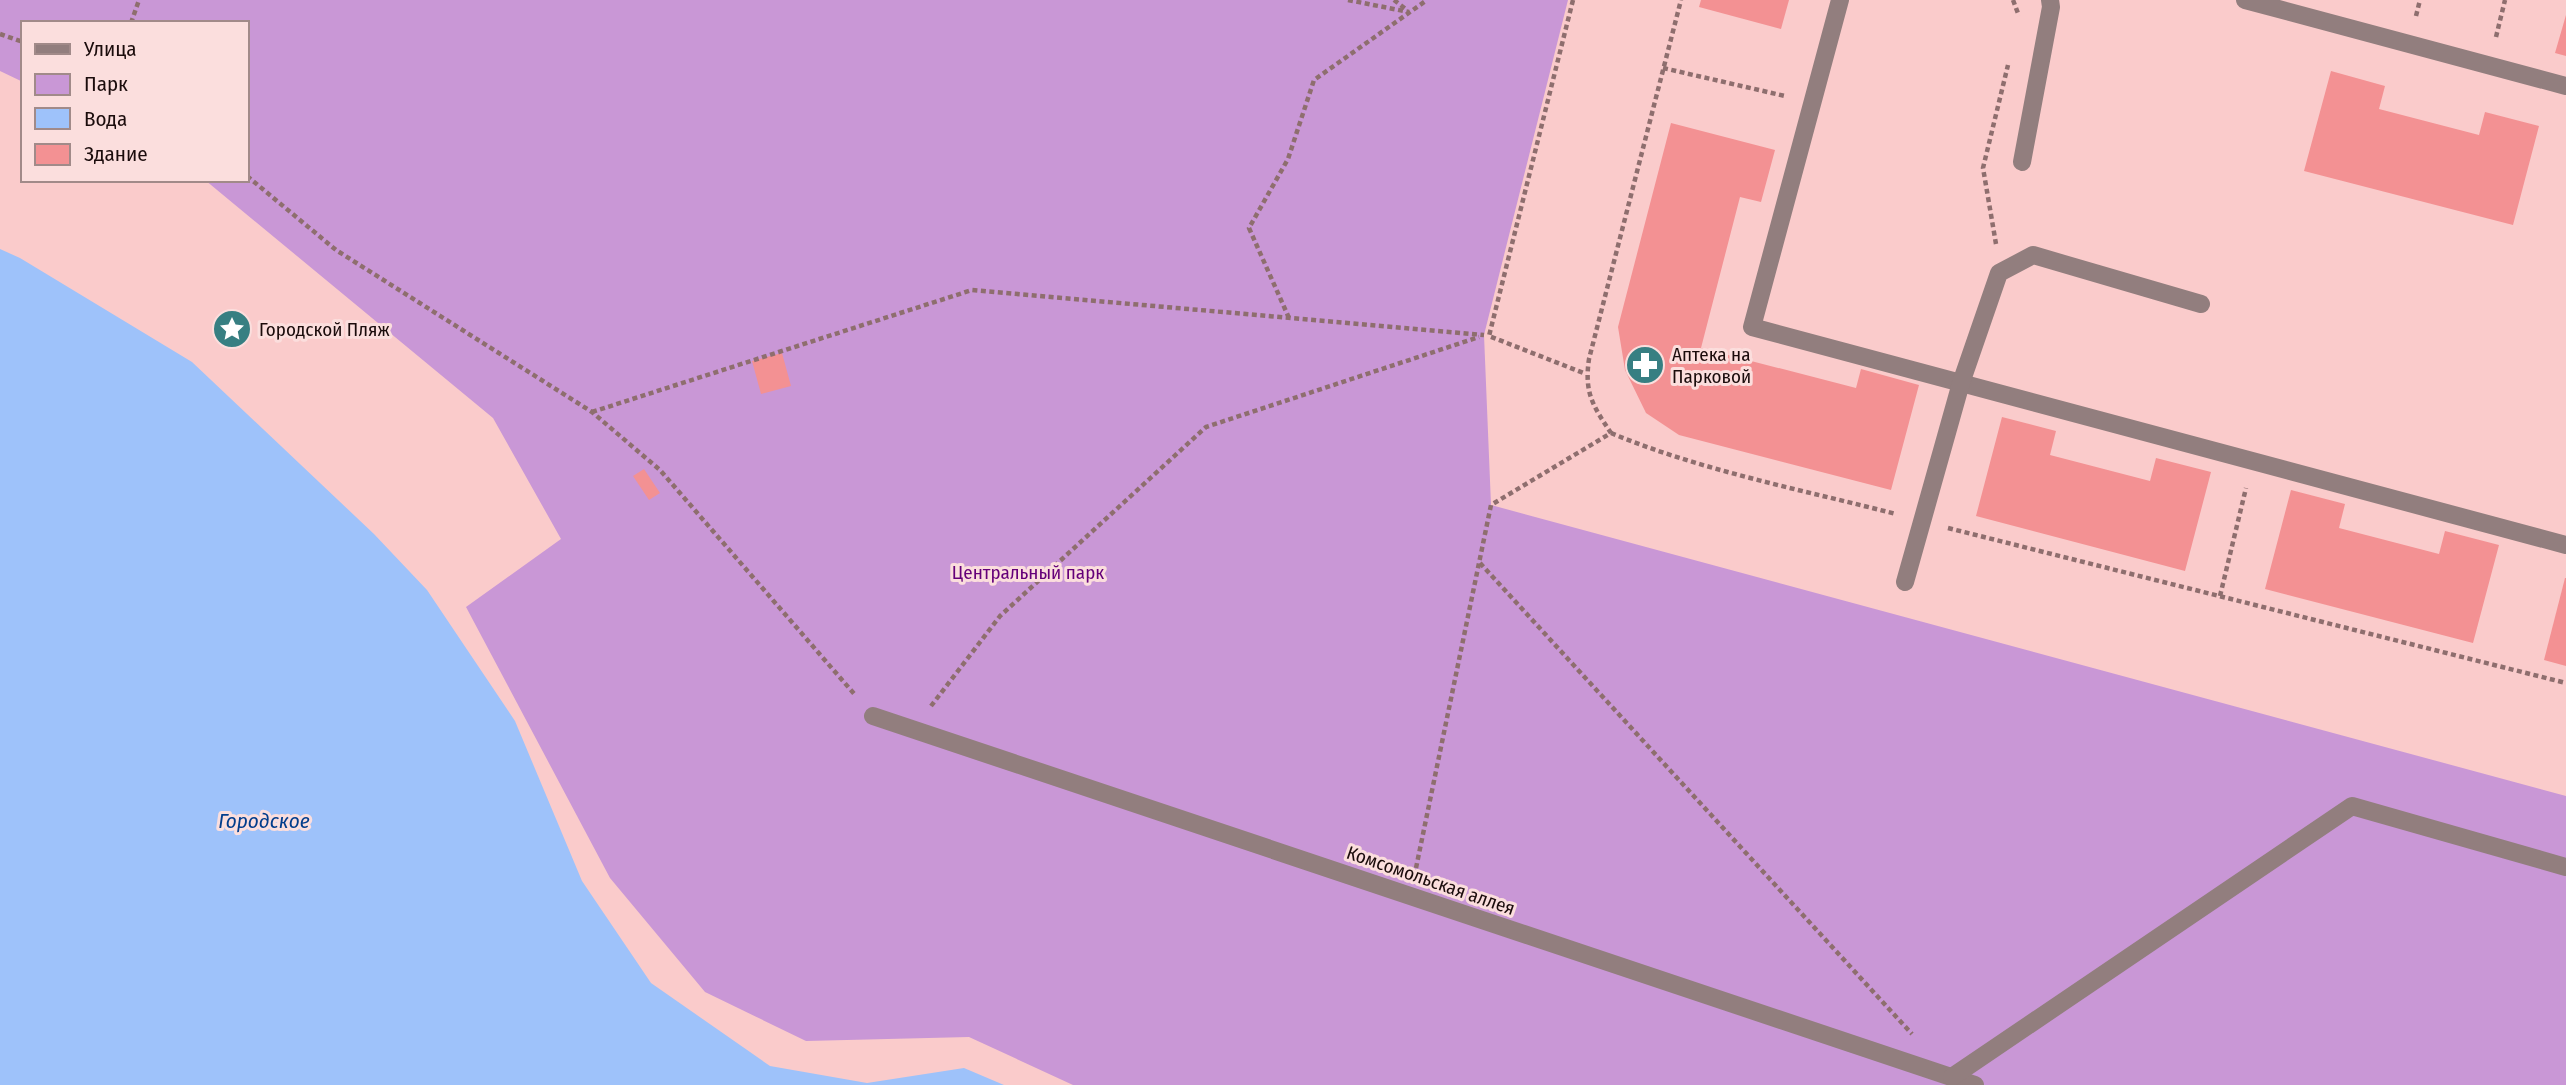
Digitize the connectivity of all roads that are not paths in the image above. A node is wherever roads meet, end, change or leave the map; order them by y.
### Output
1 (1840, 0) edge
2 (2050, 0) edge
3 (2245, 0) edge
4 (2566, 86) edge
5 (2022, 162) dead end
6 (2201, 304) dead end
7 (1961, 383) junction
8 (2566, 545) edge
9 (1905, 582) dead end
10 (873, 716) road end
11 (2566, 867) edge
12 (1952, 1077) junction
13 (1975, 1085) edge

1 - 7 street
2 - 5 street
3 - 4 street
6 - 7 street
7 - 8 street
7 - 9 street
10 - 12 street, Комсомольская аллея
11 - 12 street
12 - 13 street, Комсомольская аллея

